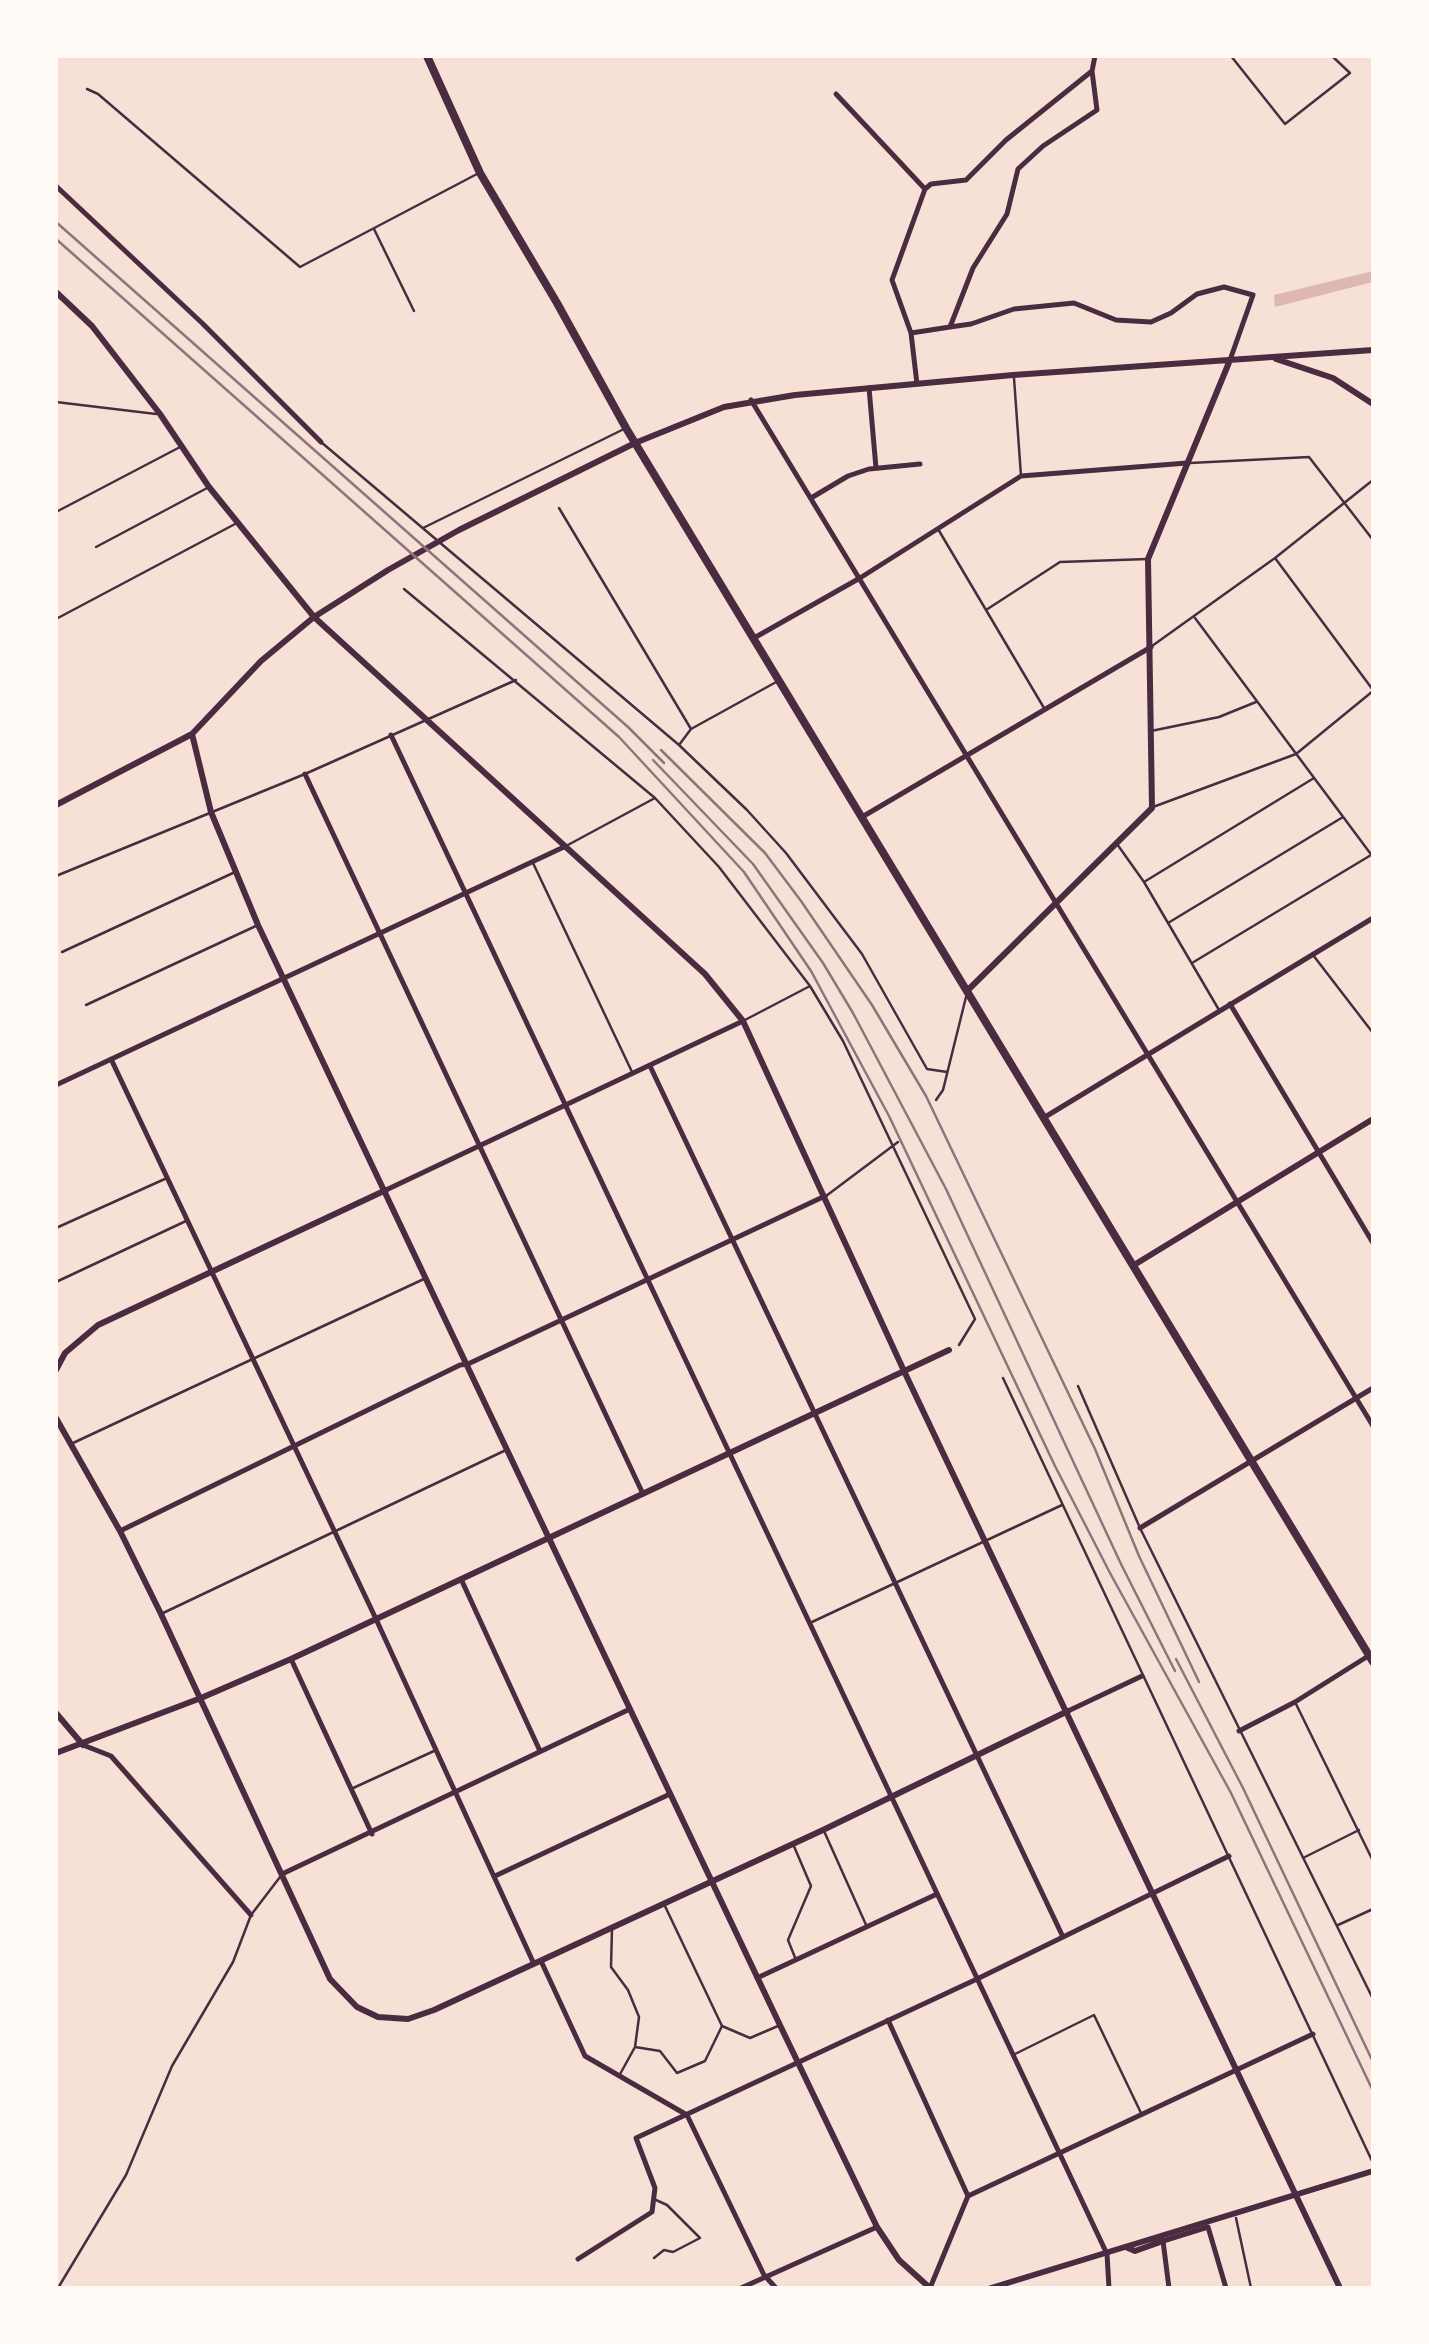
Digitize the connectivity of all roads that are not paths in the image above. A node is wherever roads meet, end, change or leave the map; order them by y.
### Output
1 (427, 56) edge
2 (1095, 56) edge
3 (1231, 56) edge
4 (1332, 56) edge
5 (1092, 71) junction
6 (87, 89) dead end
7 (836, 94) dead end
8 (480, 173) junction
9 (56, 186) edge
10 (925, 189) junction
11 (373, 228) junction
12 (56, 292) edge
13 (414, 311) dead end
14 (950, 327) junction
15 (911, 333) junction
16 (1373, 350) edge
17 (1271, 357) junction
18 (1230, 360) junction
19 (1013, 375) junction
20 (917, 384) junction
21 (869, 388) junction
22 (751, 400) junction
23 (56, 402) edge
24 (1373, 404) edge
25 (160, 414) junction
26 (626, 428) junction
27 (321, 442) joint
28 (635, 443) junction
29 (182, 446) junction
30 (1187, 463) junction
31 (920, 464) dead end
32 (877, 468) junction
33 (1021, 476) junction
34 (1373, 480) edge
35 (209, 486) junction
36 (811, 498) junction
37 (1345, 502) junction
38 (559, 508) dead end
39 (56, 512) edge
40 (239, 522) junction
41 (423, 528) junction
42 (938, 529) junction
43 (1373, 540) edge
44 (96, 547) dead end
45 (1275, 558) junction
46 (1148, 559) junction
47 (860, 578) junction
48 (404, 589) dead end
49 (986, 610) junction
50 (314, 617) junction
51 (1195, 618) junction
52 (56, 620) edge
53 (754, 638) junction
54 (1151, 647) junction
55 (516, 680) junction
56 (779, 680) junction
57 (1373, 691) edge
58 (1256, 702) junction
59 (1044, 708) junction
60 (428, 720) junction
61 (691, 729) junction
62 (1151, 731) junction
63 (192, 734) junction
64 (391, 735) junction
65 (679, 745) junction
66 (967, 754) junction
67 (1296, 754) junction
68 (305, 774) junction
69 (1314, 778) junction
70 (655, 798) junction
71 (56, 805) edge
72 (1152, 808) junction
73 (211, 812) junction
74 (862, 817) junction
75 (1343, 817) junction
76 (1117, 844) junction
77 (566, 846) junction
78 (1372, 856) edge
79 (533, 863) junction
80 (235, 872) junction
81 (56, 876) edge
82 (1144, 883) junction
83 (468, 894) junction
84 (1055, 902) junction
85 (1373, 918) edge
86 (1168, 923) junction
87 (258, 925) junction
88 (381, 934) junction
89 (62, 952) dead end
90 (1313, 955) junction
91 (1192, 963) junction
92 (286, 979) junction
93 (810, 986) junction
94 (968, 990) junction
95 (1230, 1004) junction
96 (86, 1005) dead end
97 (1219, 1010) junction
98 (743, 1021) junction
99 (1373, 1033) edge
100 (1146, 1053) junction
101 (110, 1059) junction
102 (650, 1066) junction
103 (947, 1072) junction
104 (633, 1074) junction
105 (56, 1085) edge
106 (936, 1100) dead end
107 (564, 1107) junction
108 (1045, 1117) junction
109 (1373, 1119) edge
110 (898, 1142) dead end
111 (481, 1146) junction
112 (893, 1147) junction
113 (1318, 1152) junction
114 (167, 1178) junction
115 (386, 1191) junction
116 (826, 1196) junction
117 (1239, 1201) junction
118 (187, 1221) junction
119 (56, 1228) edge
120 (732, 1240) junction
121 (1373, 1243) edge
122 (1134, 1265) junction
123 (211, 1270) junction
124 (427, 1277) junction
125 (647, 1280) junction
126 (56, 1282) edge
127 (562, 1319) junction
128 (959, 1345) dead end
129 (949, 1350) dead end
130 (254, 1359) junction
131 (468, 1364) junction
132 (57, 1365) edge
133 (904, 1371) junction
134 (1003, 1378) dead end
135 (1078, 1386) dead end
136 (1373, 1388) edge
137 (1356, 1398) junction
138 (814, 1413) junction
139 (56, 1418) edge
140 (1373, 1426) edge
141 (70, 1444) junction
142 (293, 1445) junction
143 (508, 1449) junction
144 (729, 1453) junction
145 (1250, 1461) junction
146 (643, 1494) junction
147 (1062, 1505) junction
148 (1140, 1528) junction
149 (120, 1531) junction
150 (335, 1531) junction
151 (550, 1538) junction
152 (986, 1540) junction
153 (461, 1579) junction
154 (894, 1583) junction
155 (161, 1614) junction
156 (376, 1619) junction
157 (808, 1623) junction
158 (1372, 1657) edge
159 (291, 1659) junction
160 (1142, 1676) junction
161 (201, 1698) junction
162 (1295, 1702) junction
163 (630, 1709) junction
164 (1068, 1711) junction
165 (56, 1713) edge
166 (1239, 1731) junction
167 (83, 1745) junction
168 (437, 1749) junction
169 (540, 1751) junction
170 (56, 1753) edge
171 (977, 1757) junction
172 (351, 1789) junction
173 (457, 1791) junction
174 (670, 1794) junction
175 (891, 1797) junction
176 (823, 1830) junction
177 (1359, 1830) junction
178 (372, 1833) junction
179 (793, 1844) junction
180 (1229, 1856) junction
181 (1303, 1858) junction
182 (1373, 1861) edge
183 (282, 1874) junction
184 (495, 1876) junction
185 (712, 1882) junction
186 (937, 1894) junction
187 (1154, 1894) junction
188 (664, 1904) junction
189 (1373, 1909) edge
190 (251, 1915) junction
191 (1337, 1926) junction
192 (867, 1927) junction
193 (612, 1928) junction
194 (1063, 1937) junction
195 (796, 1959) junction
196 (537, 1963) junction
197 (757, 1978) junction
198 (977, 1979) junction
199 (1373, 1999) edge
200 (888, 2020) junction
201 (780, 2025) junction
202 (722, 2026) junction
203 (1313, 2035) junction
204 (635, 2048) junction
205 (1013, 2055) junction
206 (797, 2061) junction
207 (1236, 2071) junction
208 (619, 2076) junction
209 (687, 2115) junction
210 (1142, 2115) junction
211 (1059, 2154) junction
212 (1373, 2163) edge
213 (1373, 2171) edge
214 (968, 2196) junction
215 (656, 2200) junction
216 (1236, 2218) dead end
217 (877, 2227) junction
218 (1163, 2241) junction
219 (1126, 2248) junction
220 (1107, 2254) junction
221 (654, 2258) dead end
222 (578, 2259) dead end
223 (764, 2275) junction
224 (58, 2288) edge
225 (740, 2288) edge
226 (776, 2288) edge
227 (930, 2288) edge
228 (991, 2288) edge
229 (1109, 2288) edge
230 (1170, 2288) edge
231 (1226, 2288) edge
232 (1251, 2288) edge
233 (1340, 2288) edge

1 - 8 main road
2 - 5 street
3 - 4 lane
5 - 10 street
5 - 14 street
6 - 11 lane
7 - 10 street
8 - 11 lane
8 - 26 main road
9 - 27 street
10 - 15 street
11 - 13 lane
12 - 25 street
14 - 15 street
14 - 18 street
15 - 20 street
16 - 17 street
17 - 18 street
17 - 24 street
18 - 19 street
18 - 30 street
19 - 20 street
19 - 33 lane
20 - 21 street
21 - 22 street
21 - 32 street
22 - 28 street
22 - 36 street
23 - 25 lane
25 - 29 street
26 - 28 main road
26 - 41 lane
27 - 41 lane
28 - 50 street
28 - 53 main road
29 - 35 street
29 - 39 lane
30 - 33 street
30 - 37 lane
30 - 46 street
31 - 32 street
32 - 36 street
33 - 42 street
34 - 37 lane
35 - 40 street
35 - 44 lane
36 - 47 street
37 - 43 lane
37 - 45 lane
38 - 61 lane
40 - 50 street
40 - 52 lane
41 - 65 lane
42 - 47 street
42 - 49 lane
45 - 51 lane
45 - 57 lane
46 - 49 lane
46 - 54 street
47 - 53 street
47 - 66 street
48 - 55 lane
49 - 59 lane
50 - 60 street
50 - 63 street
51 - 54 lane
51 - 58 lane
53 - 56 main road
54 - 59 street
54 - 62 street
55 - 60 lane
55 - 70 lane
56 - 61 lane
56 - 74 main road
57 - 67 lane
58 - 62 lane
58 - 67 lane
59 - 66 street
60 - 64 lane
60 - 77 street
61 - 65 lane
62 - 72 street
63 - 71 street
63 - 73 street
64 - 68 lane
64 - 83 street
65 - 103 lane
66 - 74 street
66 - 84 street
67 - 69 lane
67 - 72 lane
68 - 73 lane
68 - 88 street
69 - 75 lane
69 - 82 lane
70 - 77 lane
70 - 93 lane
72 - 76 street
73 - 80 street
73 - 81 lane
74 - 94 main road
75 - 78 lane
75 - 86 lane
76 - 82 lane
76 - 84 street
77 - 79 street
77 - 98 street
78 - 91 lane
79 - 83 street
79 - 104 lane
80 - 87 street
80 - 89 lane
82 - 86 lane
83 - 88 street
83 - 107 street
84 - 94 street
84 - 100 street
85 - 90 street
86 - 91 lane
87 - 92 street
87 - 96 lane
88 - 92 street
88 - 111 street
90 - 95 street
90 - 99 lane
91 - 97 lane
92 - 101 street
92 - 115 street
93 - 98 lane
93 - 112 lane
94 - 103 lane
94 - 108 main road
95 - 97 street
95 - 113 street
97 - 100 street
98 - 102 street
98 - 116 street
100 - 108 street
100 - 117 street
101 - 105 street
101 - 114 street
102 - 104 street
102 - 120 street
103 - 106 lane
104 - 107 street
107 - 111 street
107 - 125 street
108 - 122 main road
109 - 113 street
110 - 112 lane
111 - 115 street
111 - 127 street
112 - 116 lane
112 - 128 lane
113 - 117 street
113 - 121 street
114 - 118 street
114 - 119 lane
115 - 123 street
115 - 124 street
116 - 120 street
116 - 133 street
117 - 122 street
117 - 137 street
118 - 123 street
118 - 126 lane
120 - 125 street
120 - 138 street
122 - 145 main road
123 - 130 street
123 - 132 street
124 - 130 lane
124 - 131 street
125 - 127 street
125 - 144 street
127 - 131 street
127 - 146 street
129 - 133 street
130 - 141 lane
130 - 142 street
131 - 142 street
131 - 143 street
133 - 138 street
133 - 152 street
134 - 147 lane
135 - 148 lane
136 - 137 street
137 - 140 street
137 - 145 street
138 - 144 street
138 - 154 street
139 - 141 street
141 - 149 street
142 - 149 street
142 - 150 street
143 - 150 lane
143 - 151 street
144 - 146 street
144 - 157 street
145 - 148 street
145 - 158 main road
146 - 151 street
147 - 152 lane
147 - 160 lane
148 - 166 lane
149 - 155 street
150 - 155 lane
150 - 156 street
151 - 153 street
151 - 163 street
152 - 154 lane
152 - 164 street
153 - 156 street
153 - 169 street
154 - 157 lane
154 - 171 street
155 - 161 street
156 - 159 street
156 - 168 street
157 - 175 street
158 - 162 street
159 - 161 street
159 - 172 street
160 - 164 street
160 - 180 lane
161 - 167 street
161 - 183 street
162 - 166 street
162 - 177 lane
163 - 169 street
163 - 174 street
164 - 171 street
164 - 187 street
165 - 167 street
166 - 181 lane
167 - 170 street
167 - 190 street
168 - 172 lane
168 - 173 street
169 - 173 street
171 - 175 street
171 - 194 street
172 - 178 street
173 - 178 street
173 - 184 street
174 - 184 street
174 - 185 street
175 - 176 street
175 - 186 street
176 - 179 street
176 - 192 lane
177 - 181 lane
177 - 182 lane
178 - 183 street
179 - 185 street
179 - 195 lane
180 - 187 street
180 - 203 lane
181 - 191 lane
183 - 190 lane
183 - 196 street
184 - 196 street
185 - 188 street
185 - 197 street
186 - 192 street
186 - 198 street
187 - 194 street
187 - 207 street
188 - 193 street
188 - 202 lane
189 - 191 lane
190 - 224 lane
191 - 199 lane
192 - 195 street
193 - 196 street
193 - 204 lane
194 - 198 street
195 - 197 street
196 - 208 street
197 - 201 street
198 - 200 street
198 - 205 street
200 - 206 street
200 - 214 street
201 - 202 lane
201 - 206 street
202 - 204 lane
203 - 207 street
203 - 212 lane
204 - 208 lane
205 - 210 lane
205 - 211 street
206 - 209 street
206 - 217 street
207 - 210 street
207 - 233 street
208 - 209 street
209 - 215 street
209 - 223 street
210 - 211 street
211 - 214 street
211 - 220 street
213 - 219 street
214 - 227 street
215 - 221 lane
215 - 222 street
216 - 232 lane
217 - 223 street
217 - 227 street
218 - 219 street
218 - 230 street
218 - 231 street
219 - 220 street
220 - 228 street
220 - 229 street
223 - 225 street
223 - 226 street

